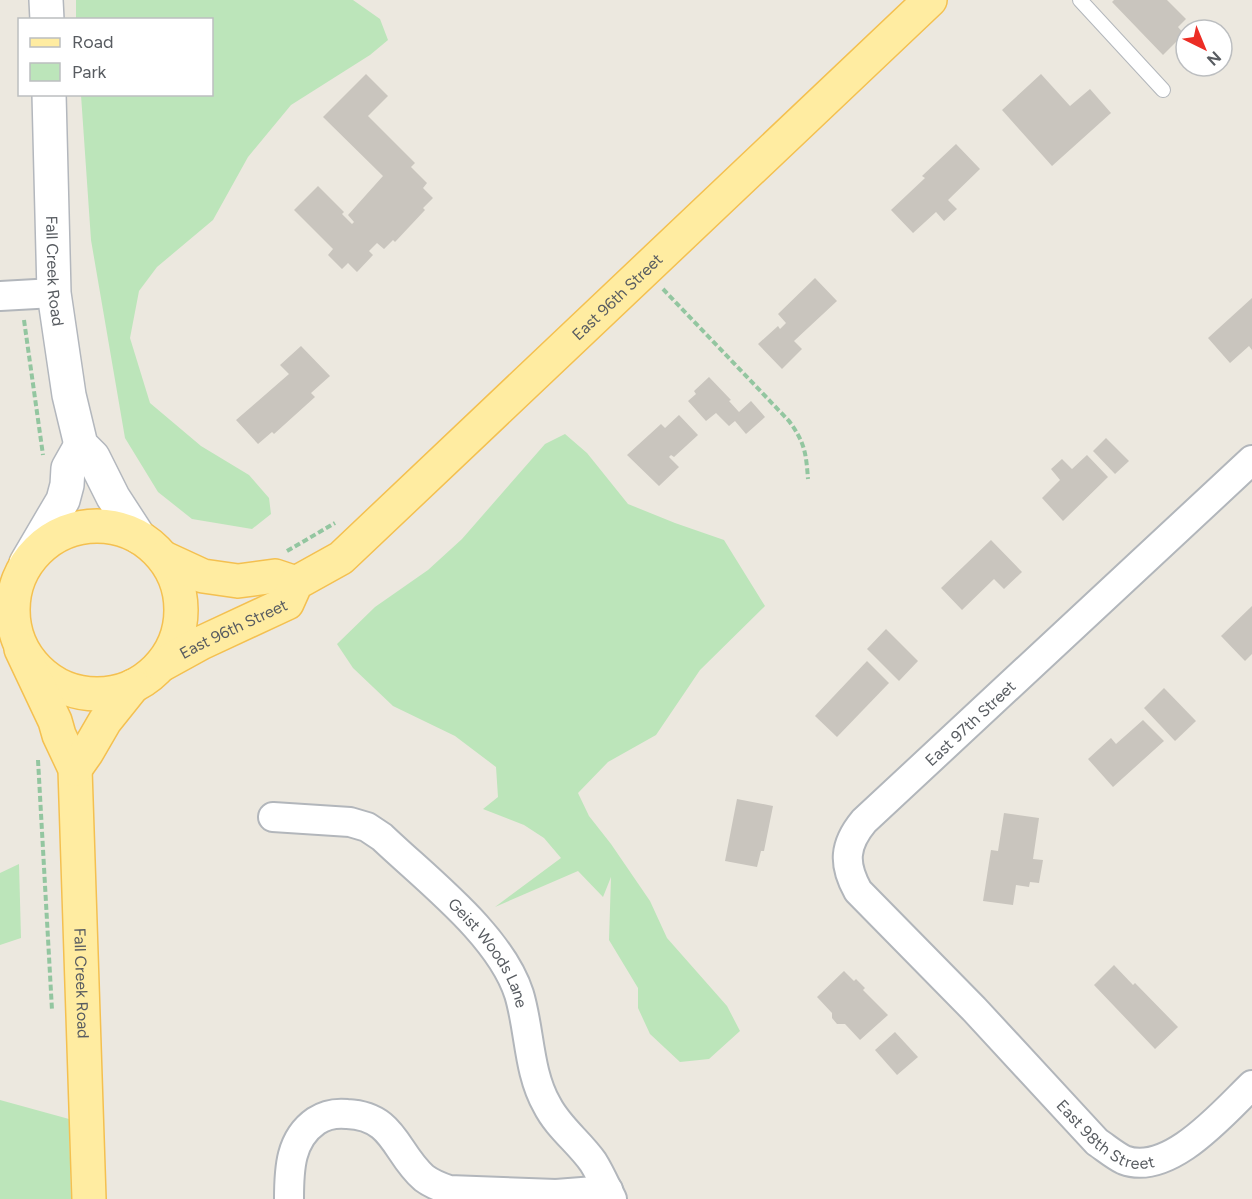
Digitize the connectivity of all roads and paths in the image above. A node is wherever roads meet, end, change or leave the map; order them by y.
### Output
1 (46, 0) edge
2 (930, 0) edge
3 (1080, 0) edge
4 (47, 18) edge
5 (1163, 90) dead end
6 (49, 96) edge
7 (645, 270) junction
8 (54, 293) junction
9 (0, 296) edge
10 (23, 316) dead end
11 (81, 445) junction
12 (1252, 460) edge
13 (44, 462) dead end
14 (807, 479) dead end
15 (344, 516) dead end
16 (140, 537) junction
17 (278, 555) dead end
18 (164, 558) junction
19 (26, 563) junction
20 (296, 583) junction
21 (21, 649) junction
22 (161, 665) junction
23 (133, 686) junction
24 (37, 751) dead end
25 (75, 769) junction
26 (273, 817) dead end
27 (974, 1010) joint
28 (52, 1014) dead end
29 (1252, 1085) edge
30 (610, 1195) edge
31 (89, 1199) edge
32 (289, 1199) edge

1 - 4 main road
2 - 7 main road, East 96th Street
3 - 5 lane
6 - 8 main road, Fall Creek Road
7 - 14 path
7 - 20 main road, East 96th Street
8 - 9 street
8 - 11 main road, Fall Creek Road
10 - 13 path
11 - 16 main road, Fall Creek Road
11 - 19 main road
12 - 27 street, East 97th Street
15 - 17 path
16 - 18 main road
16 - 19 main road
18 - 20 main road, East 96th Street
18 - 22 main road
19 - 21 main road
20 - 22 main road, East 96th Street
21 - 23 main road
21 - 25 main road, Fall Creek Road
22 - 23 main road
23 - 25 main road
24 - 28 path
25 - 31 main road, Fall Creek Road
26 - 30 street, Geist Woods Lane
27 - 29 street, East 98th Street
30 - 32 street

